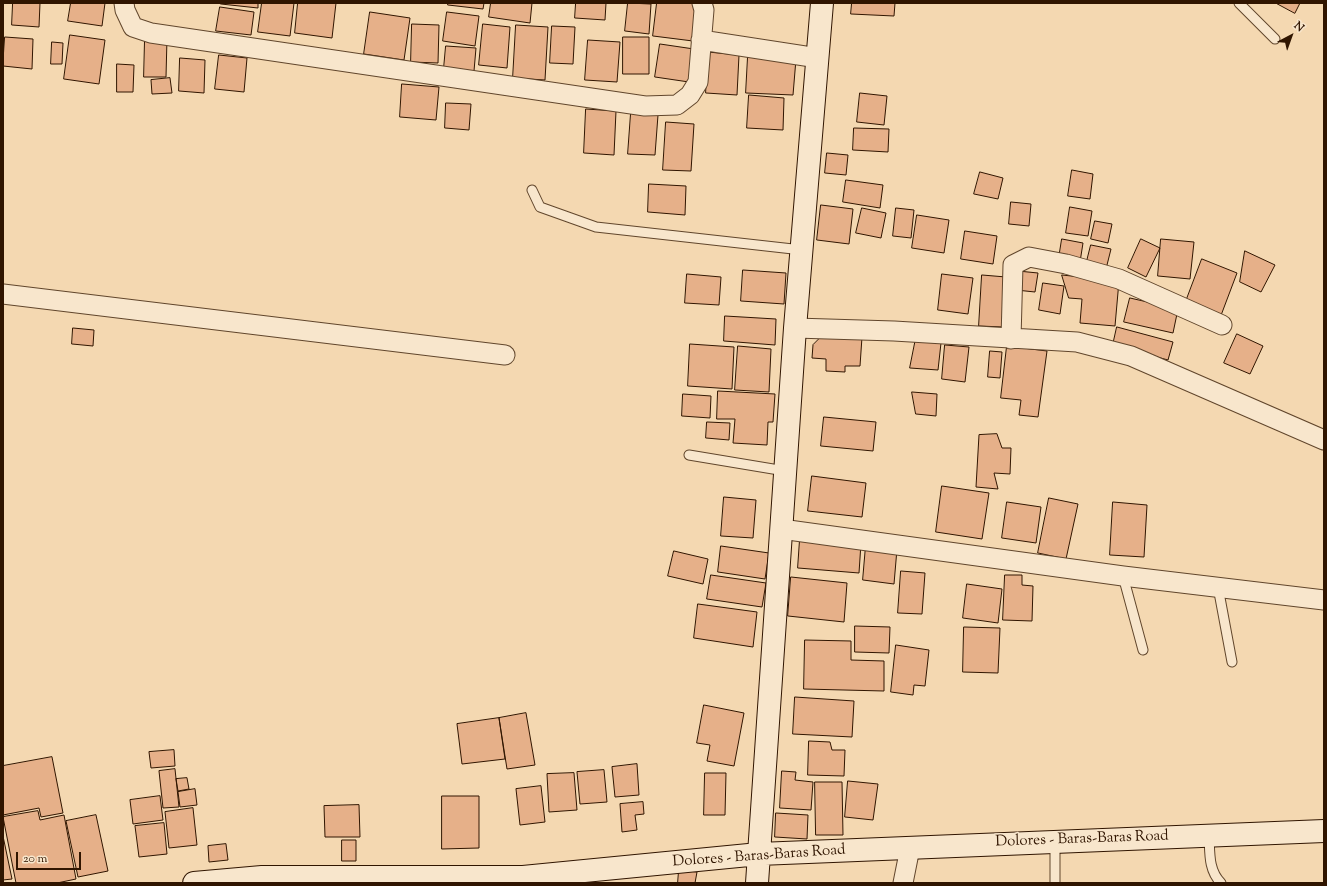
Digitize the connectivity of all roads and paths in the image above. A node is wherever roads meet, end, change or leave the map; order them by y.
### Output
1 (124, 3) edge
2 (702, 3) edge
3 (822, 3) edge
4 (1239, 3) edge
5 (1275, 39) dead end
6 (701, 40) junction
7 (818, 58) junction
8 (532, 190) dead end
9 (802, 250) junction
10 (3, 294) edge
11 (1222, 326) dead end
12 (795, 328) junction
13 (1011, 339) junction
14 (505, 355) dead end
15 (1324, 440) edge
16 (689, 455) dead end
17 (785, 471) junction
18 (781, 529) junction
19 (1123, 576) junction
20 (1218, 587) junction
21 (1324, 600) edge
22 (1143, 650) dead end
23 (1232, 662) dead end
24 (1324, 830) edge
25 (1209, 835) junction
26 (1055, 841) junction
27 (910, 848) junction
28 (758, 854) junction
29 (262, 880) edge
30 (523, 880) edge
31 (194, 883) edge
32 (756, 883) edge
33 (903, 883) edge
34 (1055, 883) edge
35 (1221, 883) edge

1 - 6 street
2 - 6 street
3 - 7 street
4 - 5 lane
6 - 7 street
7 - 9 street
8 - 9 lane
9 - 12 street
10 - 14 street
11 - 13 street
12 - 13 street
12 - 17 street
13 - 15 street
16 - 17 lane
17 - 18 street
18 - 19 street
18 - 28 street
19 - 20 street
19 - 22 lane
20 - 21 street
20 - 23 lane
24 - 25 street, Dolores - Baras-Baras Road
25 - 26 street, Dolores - Baras-Baras Road
25 - 35 lane
26 - 27 street, Dolores - Baras-Baras Road
26 - 34 lane
27 - 28 street, Dolores - Baras-Baras Road
27 - 33 street
28 - 30 street, Dolores - Baras-Baras Road
28 - 32 street
29 - 30 street, Dolores - Baras-Baras Road
29 - 31 street, Dolores - Baras-Baras Road

